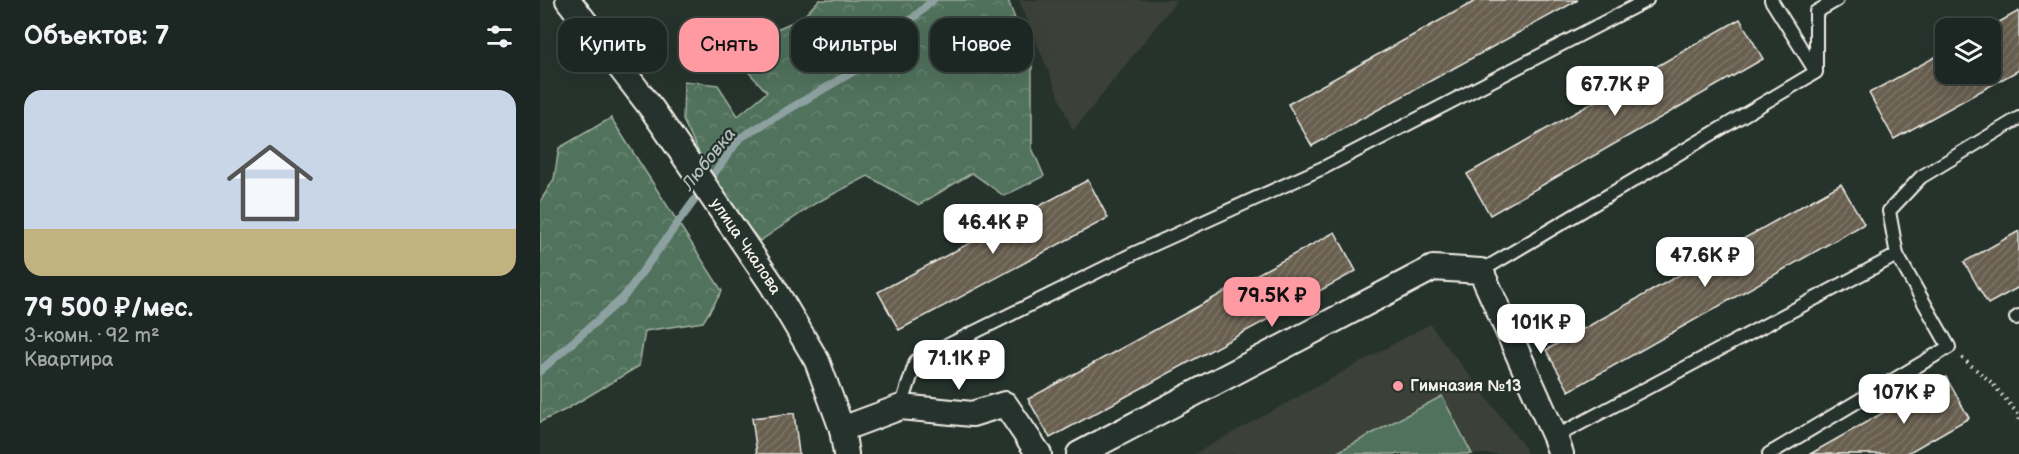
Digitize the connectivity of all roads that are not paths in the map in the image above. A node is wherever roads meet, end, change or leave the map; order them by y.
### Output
1 (568, 0) edge
2 (1647, 0) edge
3 (1771, 0) edge
4 (1837, 0) edge
5 (1816, 72) junction
6 (2019, 118) edge
7 (1898, 255) junction
8 (1481, 271) junction
9 (901, 407) junction
10 (842, 429) junction
11 (1558, 445) edge
12 (846, 454) edge
13 (1039, 454) edge
14 (1079, 454) edge
15 (1769, 454) edge

1 - 10 street, улица Чкалова
2 - 9 lane
3 - 5 lane
4 - 5 lane
5 - 8 lane
6 - 7 lane
7 - 11 lane
7 - 15 lane
8 - 11 street
8 - 14 street
9 - 10 street
9 - 13 street
10 - 12 street, улица Чкалова

